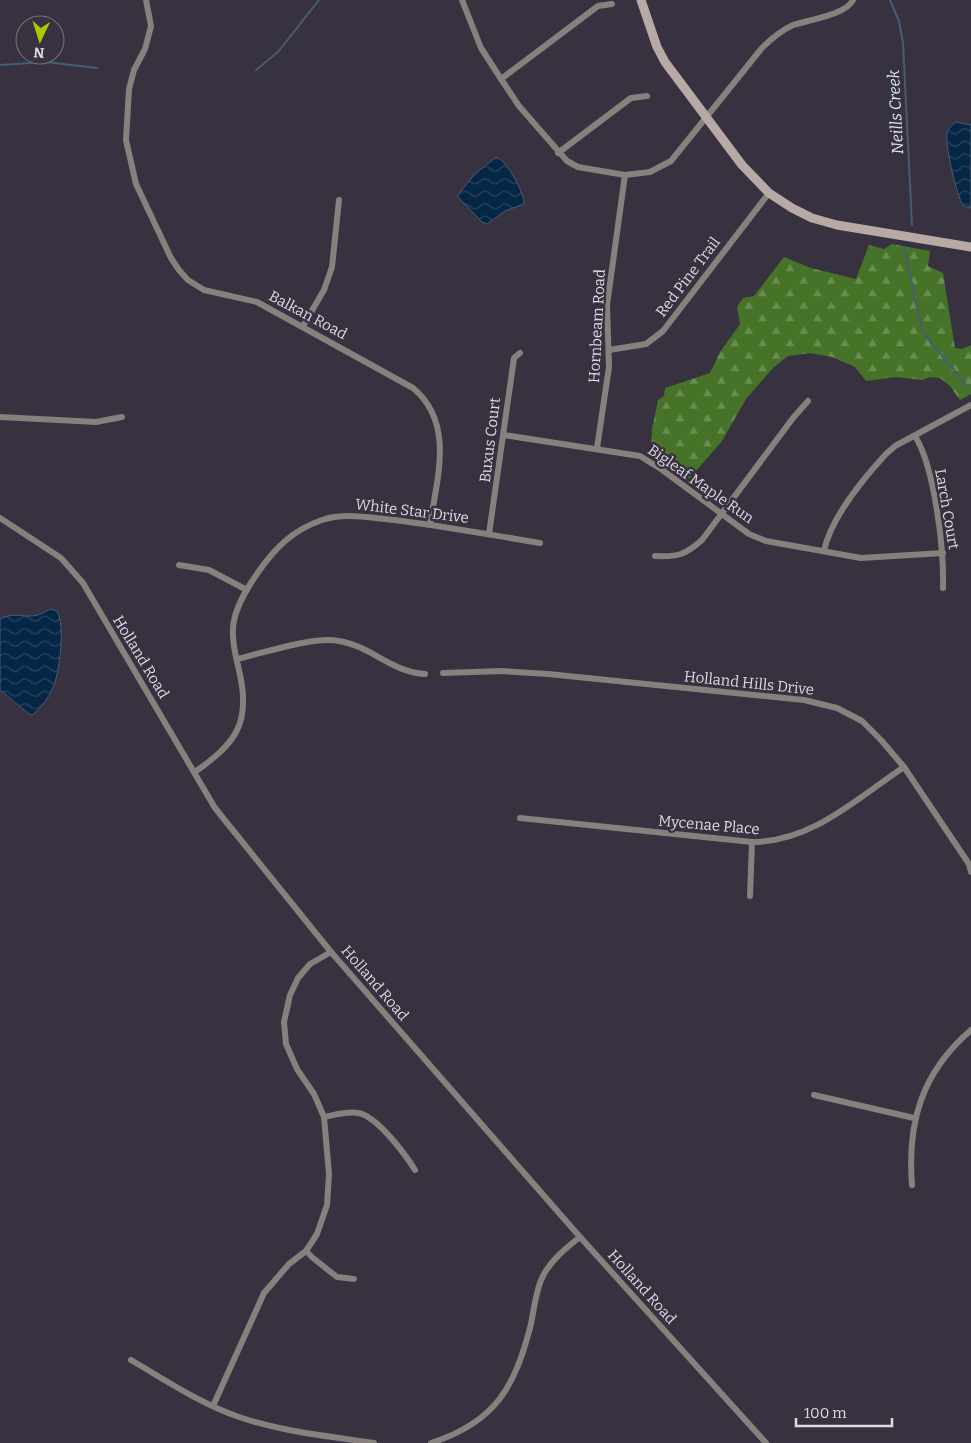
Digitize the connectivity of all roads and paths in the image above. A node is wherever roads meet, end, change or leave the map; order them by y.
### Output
1 (146, 0) edge
2 (462, 0) edge
3 (641, 0) edge
4 (852, 0) edge
5 (612, 4) dead end
6 (500, 78) junction
7 (647, 96) dead end
8 (706, 118) junction
9 (558, 153) junction
10 (625, 175) junction
11 (769, 193) junction
12 (339, 200) dead end
13 (971, 247) edge
14 (304, 326) junction
15 (609, 350) junction
16 (520, 353) dead end
17 (808, 401) dead end
18 (971, 405) edge
19 (0, 417) edge
20 (122, 417) dead end
21 (504, 435) junction
22 (915, 436) junction
23 (597, 448) junction
24 (723, 514) junction
25 (0, 518) edge
26 (430, 524) junction
27 (489, 534) junction
28 (540, 543) dead end
29 (824, 551) junction
30 (943, 553) junction
31 (655, 556) dead end
32 (179, 565) dead end
33 (943, 588) dead end
34 (247, 590) junction
35 (237, 659) junction
36 (443, 673) dead end
37 (425, 674) dead end
38 (904, 767) junction
39 (195, 772) junction
40 (520, 818) dead end
41 (752, 842) junction
42 (971, 872) edge
43 (750, 896) dead end
44 (331, 952) junction
45 (971, 1030) edge
46 (814, 1096) dead end
47 (324, 1117) junction
48 (914, 1118) junction
49 (415, 1170) dead end
50 (912, 1186) dead end
51 (580, 1237) junction
52 (306, 1250) junction
53 (354, 1279) dead end
54 (131, 1360) dead end
55 (213, 1406) junction
56 (374, 1443) edge
57 (432, 1443) edge
58 (766, 1443) edge

1 - 14 street, Balkan Road
2 - 6 street
3 - 8 street
4 - 8 street
5 - 6 street
6 - 9 street
7 - 9 street
8 - 10 street
8 - 11 street
9 - 10 street
10 - 15 street, Hornbeam Road
11 - 13 street
11 - 15 street, Red Pine Trail
12 - 14 street
14 - 26 street, Balkan Road
15 - 23 street, Hornbeam Road
16 - 21 street, Buxus Court
17 - 24 street
18 - 22 street
19 - 20 street
21 - 23 street, Bigleaf Maple Run
21 - 27 street, Buxus Court
22 - 29 street
22 - 30 street, Larch Court
23 - 24 street, Bigleaf Maple Run
24 - 29 street, Bigleaf Maple Run
24 - 31 street
25 - 39 street, Holland Road
26 - 27 street, White Star Drive
26 - 34 street, White Star Drive
27 - 28 street, White Star Drive
29 - 30 street, Bigleaf Maple Run
30 - 33 street, Larch Court
32 - 34 street
34 - 35 street, White Star Drive
35 - 37 street
35 - 39 street, White Star Drive
36 - 38 street, Holland Hills Drive
38 - 41 street, Mycenae Place
38 - 42 street, Holland Hills Drive
39 - 44 street, Holland Road
40 - 41 street, Mycenae Place
41 - 43 street
44 - 47 street
44 - 51 street, Holland Road
45 - 48 street
46 - 48 street
47 - 49 street
47 - 52 street
48 - 50 street
51 - 57 street
51 - 58 street, Holland Road
52 - 53 street
52 - 55 street
54 - 55 street
55 - 56 street

